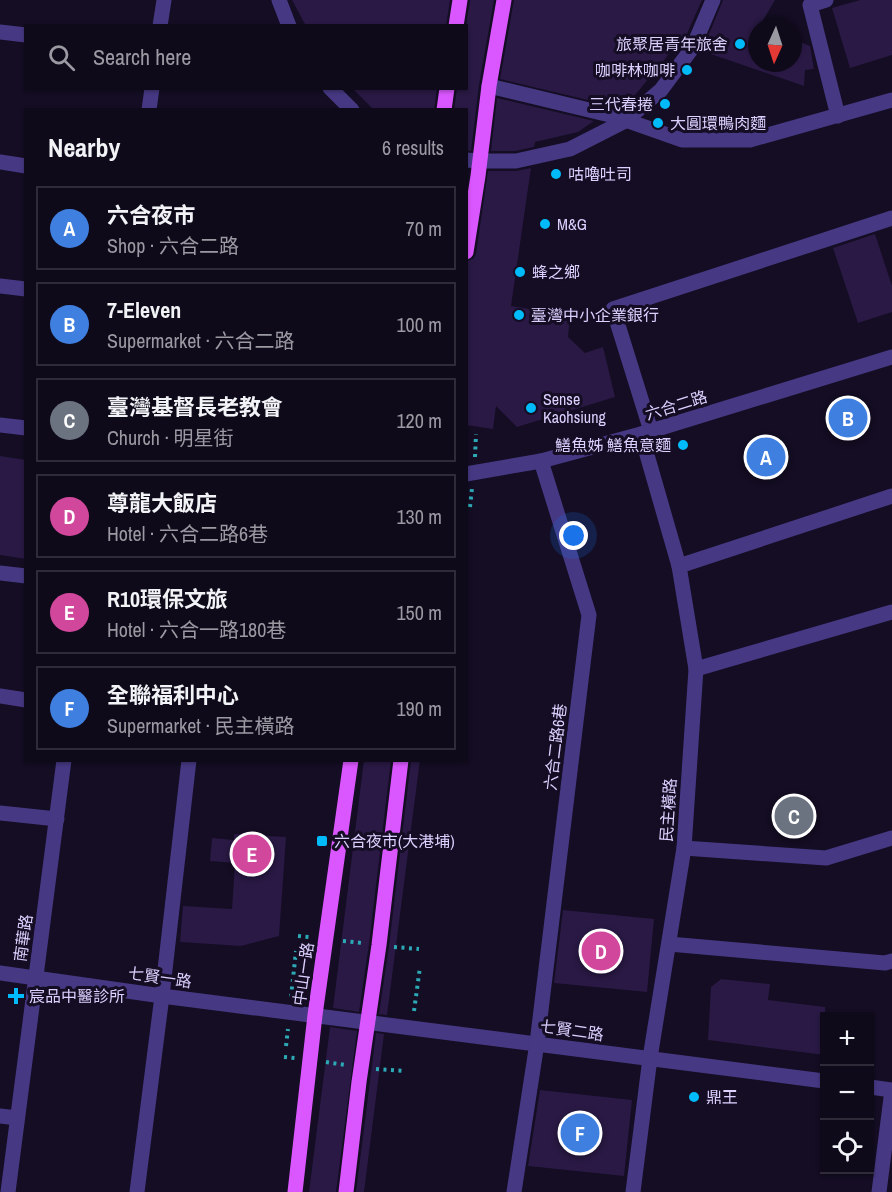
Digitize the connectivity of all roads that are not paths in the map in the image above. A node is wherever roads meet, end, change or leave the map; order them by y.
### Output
1 (164, 0) edge
2 (279, 0) edge
3 (460, 0) edge
4 (504, 0) edge
5 (713, 0) edge
6 (826, 0) edge
7 (160, 24) edge
8 (288, 24) edge
9 (456, 24) edge
10 (0, 32) edge
11 (24, 35) edge
12 (489, 86) junction
13 (152, 90) edge
14 (332, 90) edge
15 (447, 90) edge
16 (892, 100) edge
17 (150, 108) edge
18 (350, 108) edge
19 (444, 108) edge
20 (838, 116) junction
21 (625, 121) junction
22 (473, 161) edge
23 (0, 162) edge
24 (24, 165) edge
25 (892, 218) edge
26 (468, 226) edge
27 (0, 286) edge
28 (24, 290) edge
29 (892, 357) edge
30 (0, 425) edge
31 (24, 428) edge
32 (646, 433) junction
33 (541, 461) junction
34 (468, 474) edge
35 (892, 496) edge
36 (679, 566) junction
37 (0, 573) edge
38 (24, 576) edge
39 (892, 612) edge
40 (696, 669) junction
41 (0, 696) edge
42 (24, 700) edge
43 (64, 762) edge
44 (189, 762) edge
45 (351, 762) edge
46 (401, 762) edge
47 (0, 813) edge
48 (57, 819) junction
49 (892, 838) edge
50 (684, 848) junction
51 (669, 944) junction
52 (892, 961) edge
53 (0, 973) edge
54 (36, 978) junction
55 (162, 996) junction
56 (315, 1016) junction
57 (368, 1021) junction
58 (537, 1043) junction
59 (650, 1058) junction
60 (820, 1080) edge
61 (874, 1088) edge
62 (892, 1090) edge
63 (0, 1116) edge
64 (17, 1118) junction
65 (8, 1192) edge
66 (137, 1192) edge
67 (295, 1192) edge
68 (346, 1192) edge
69 (514, 1192) edge
70 (633, 1192) edge
71 (879, 1192) edge

1 - 7 street
2 - 8 street
3 - 9 main road
4 - 12 main road
5 - 21 street
6 - 20 street
10 - 11 street
12 - 21 street
12 - 22 main road
13 - 17 street
14 - 18 street
15 - 19 main road
16 - 20 street
20 - 21 street
21 - 22 street
22 - 26 main road
23 - 24 street
25 - 32 street, 民主橫路
27 - 28 street
29 - 32 street, 六合二路
30 - 31 street
32 - 33 street, 六合二路
32 - 36 street, 民主橫路
33 - 34 street, 六合二路
33 - 58 street, 六合二路6巷
35 - 36 street
36 - 40 street, 民主橫路
37 - 38 street
39 - 40 street
40 - 50 street, 民主橫路
41 - 42 street
43 - 48 street, 南華路
44 - 55 street
45 - 56 main road, 中山一路
46 - 57 main road
47 - 48 street
48 - 54 street, 南華路
49 - 50 street
50 - 51 street, 民主橫路
51 - 52 street
51 - 59 street, 民主橫路
53 - 54 street, 七賢一路
54 - 55 street, 七賢一路
54 - 64 street, 南華路
55 - 56 street, 七賢一路
55 - 66 street
56 - 57 street, 七賢二路
56 - 67 main road, 中山一路
57 - 58 street, 七賢二路
57 - 68 main road
58 - 59 street, 七賢二路
58 - 69 street, 六合二路6巷
59 - 60 street, 七賢二路
59 - 70 street, 民主橫路
61 - 62 street
62 - 71 street
63 - 64 street
64 - 65 street, 南華路

